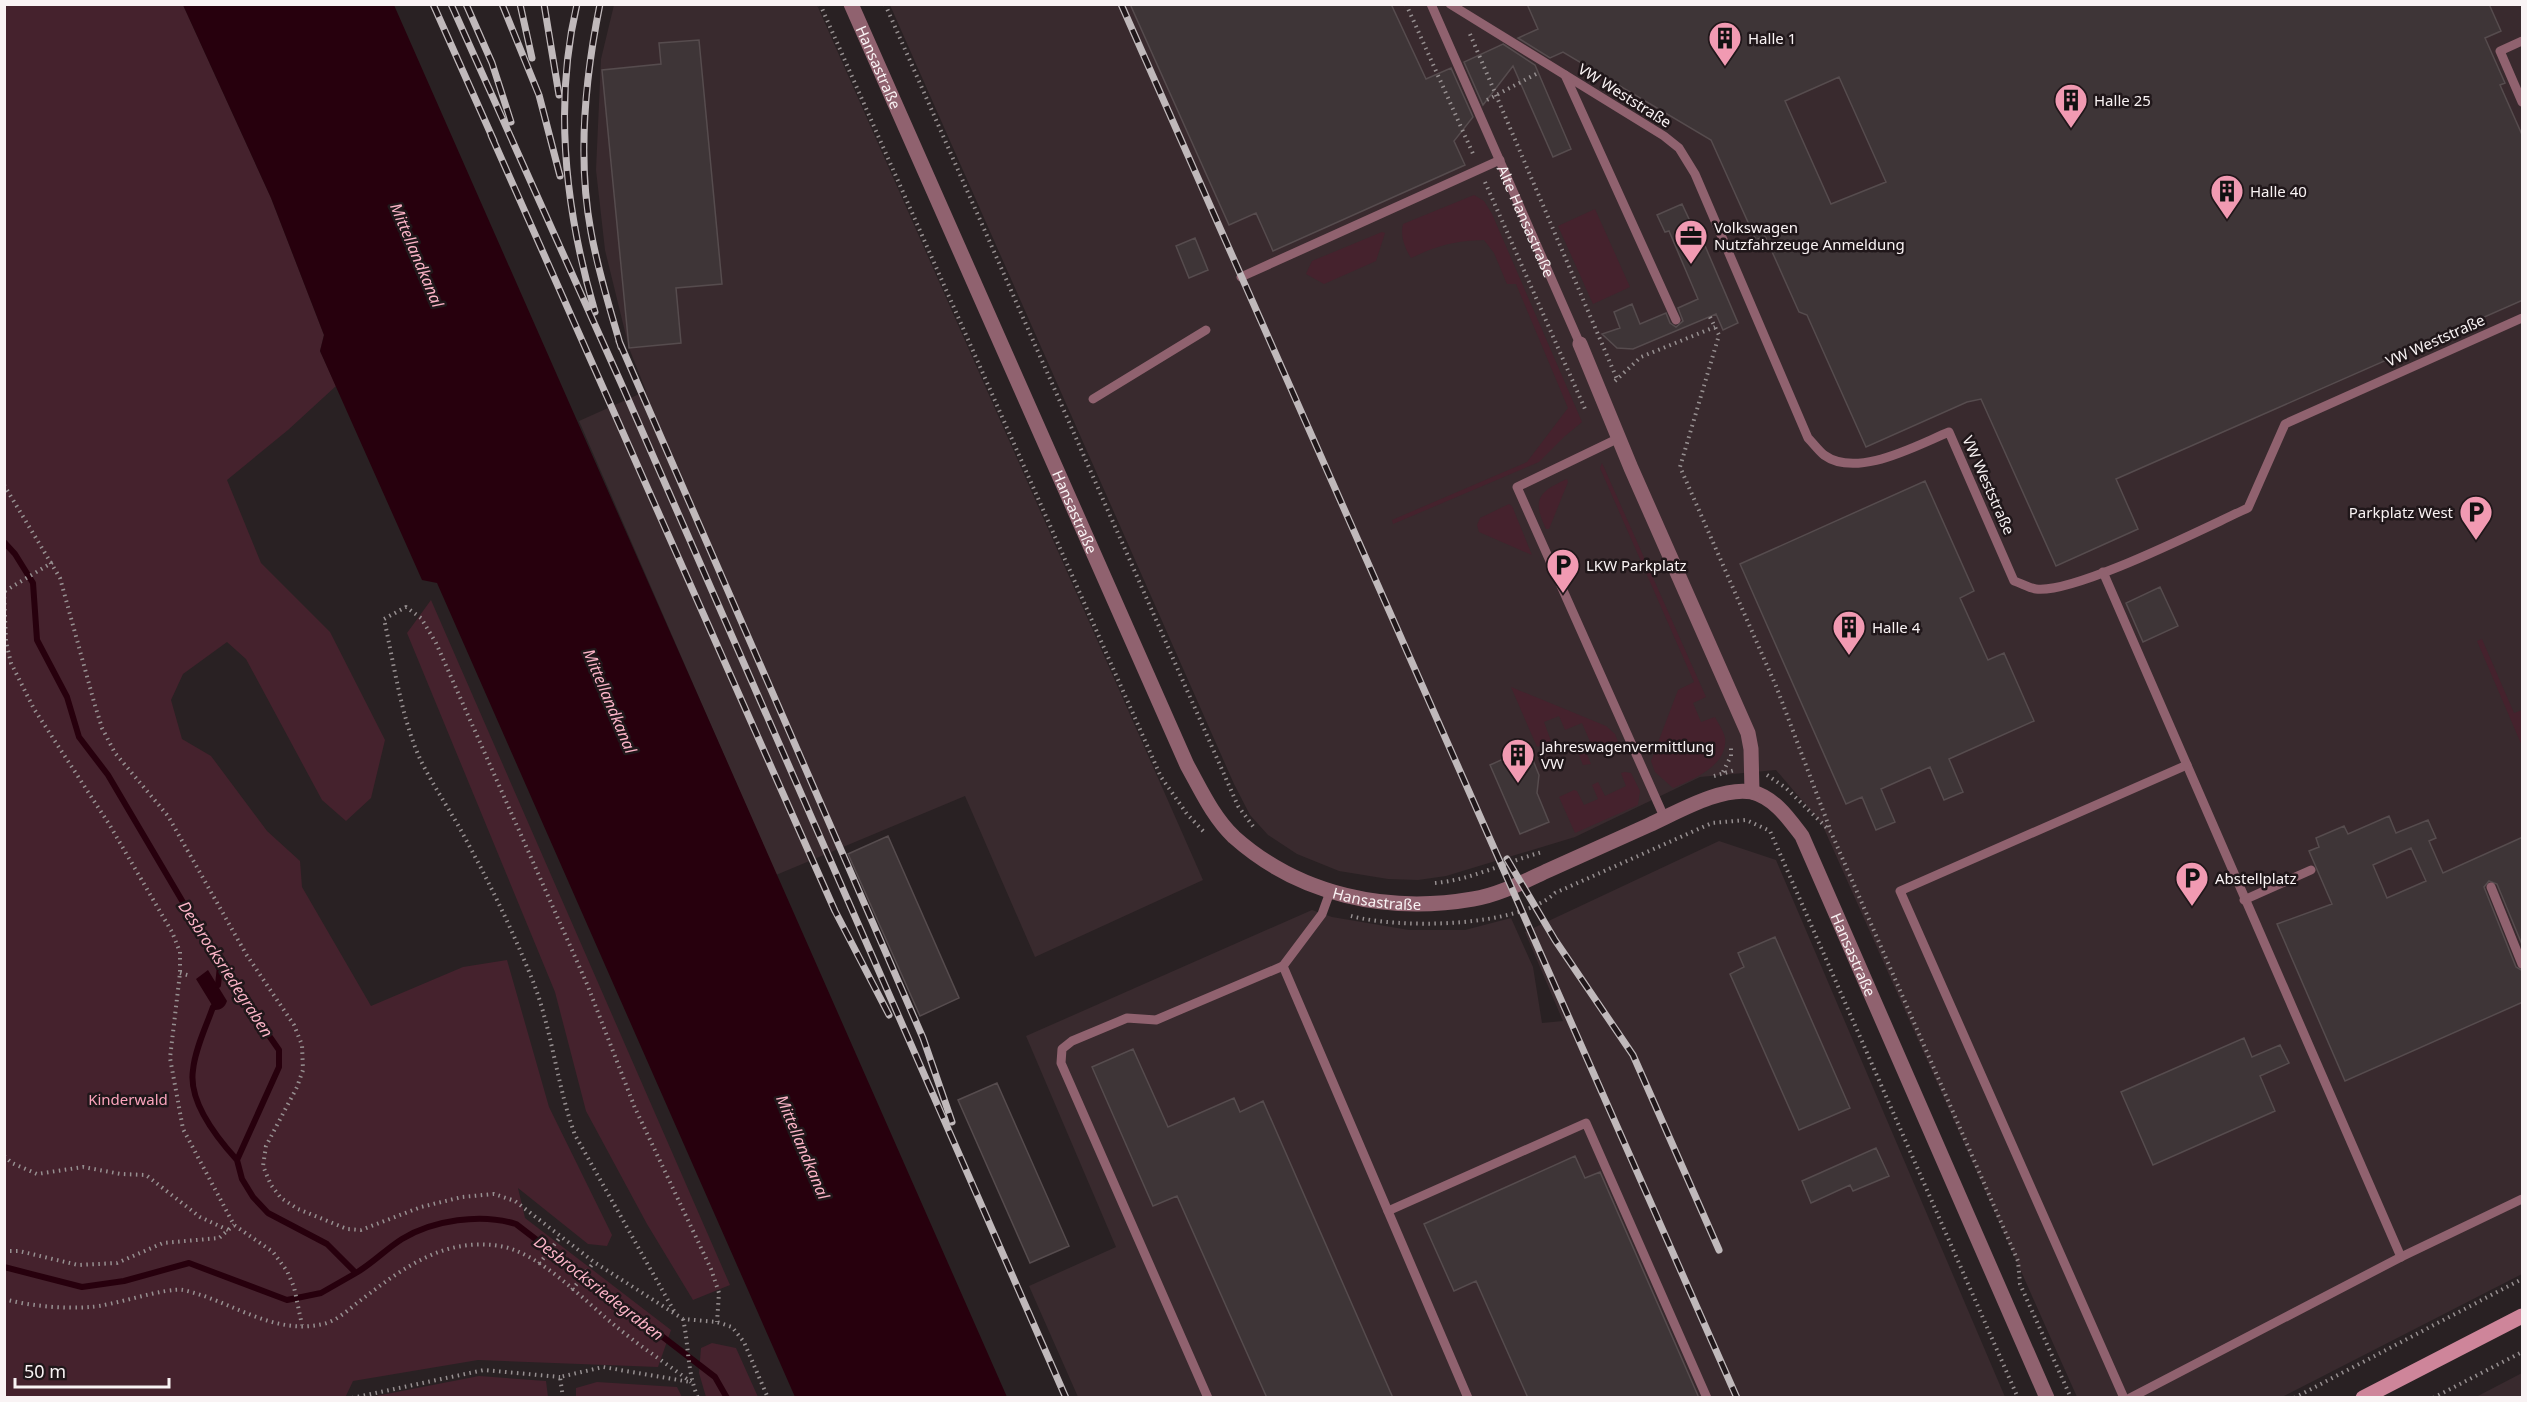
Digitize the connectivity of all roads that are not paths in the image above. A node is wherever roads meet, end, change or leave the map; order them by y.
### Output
1 (851, 4) edge
2 (1431, 4) edge
3 (1450, 4) edge
4 (2523, 41) edge
5 (1565, 75) junction
6 (2523, 102) edge
7 (1500, 160) junction
8 (1241, 277) dead end
9 (2523, 318) edge
10 (1676, 320) dead end
11 (1206, 330) dead end
12 (1580, 344) joint
13 (1093, 399) dead end
14 (1619, 438) junction
15 (2103, 572) junction
16 (2187, 765) junction
17 (1752, 792) junction
18 (1665, 819) junction
19 (2311, 870) dead end
20 (2491, 887) dead end
21 (1330, 892) junction
22 (2244, 900) junction
23 (2523, 964) edge
24 (1283, 966) junction
25 (2523, 1199) edge
26 (1388, 1211) junction
27 (2401, 1257) junction
28 (2523, 1316) edge
29 (1208, 1398) edge
30 (1467, 1398) edge
31 (1707, 1398) edge
32 (2047, 1398) edge
33 (2124, 1398) edge
34 (2130, 1398) edge
35 (2363, 1398) edge

1 - 21 street, Hansastraße
2 - 7 lane, Alte Hansastraße
3 - 5 lane, VW Weststraße
4 - 6 lane
5 - 10 lane
5 - 15 lane, VW Weststraße
7 - 8 lane
7 - 12 lane, Alte Hansastraße
9 - 15 lane, VW Weststraße
11 - 13 lane
12 - 14 street, Alte Hansastraße
14 - 17 street, Alte Hansastraße
14 - 18 lane
15 - 16 lane
16 - 22 lane
16 - 33 lane
17 - 18 street, Hansastraße
17 - 32 street, Hansastraße
18 - 21 street, Hansastraße
19 - 22 lane
20 - 23 lane
21 - 24 lane
22 - 27 lane
24 - 26 lane
24 - 29 lane
25 - 27 lane
26 - 30 lane
26 - 31 lane
27 - 34 lane
28 - 35 main road

